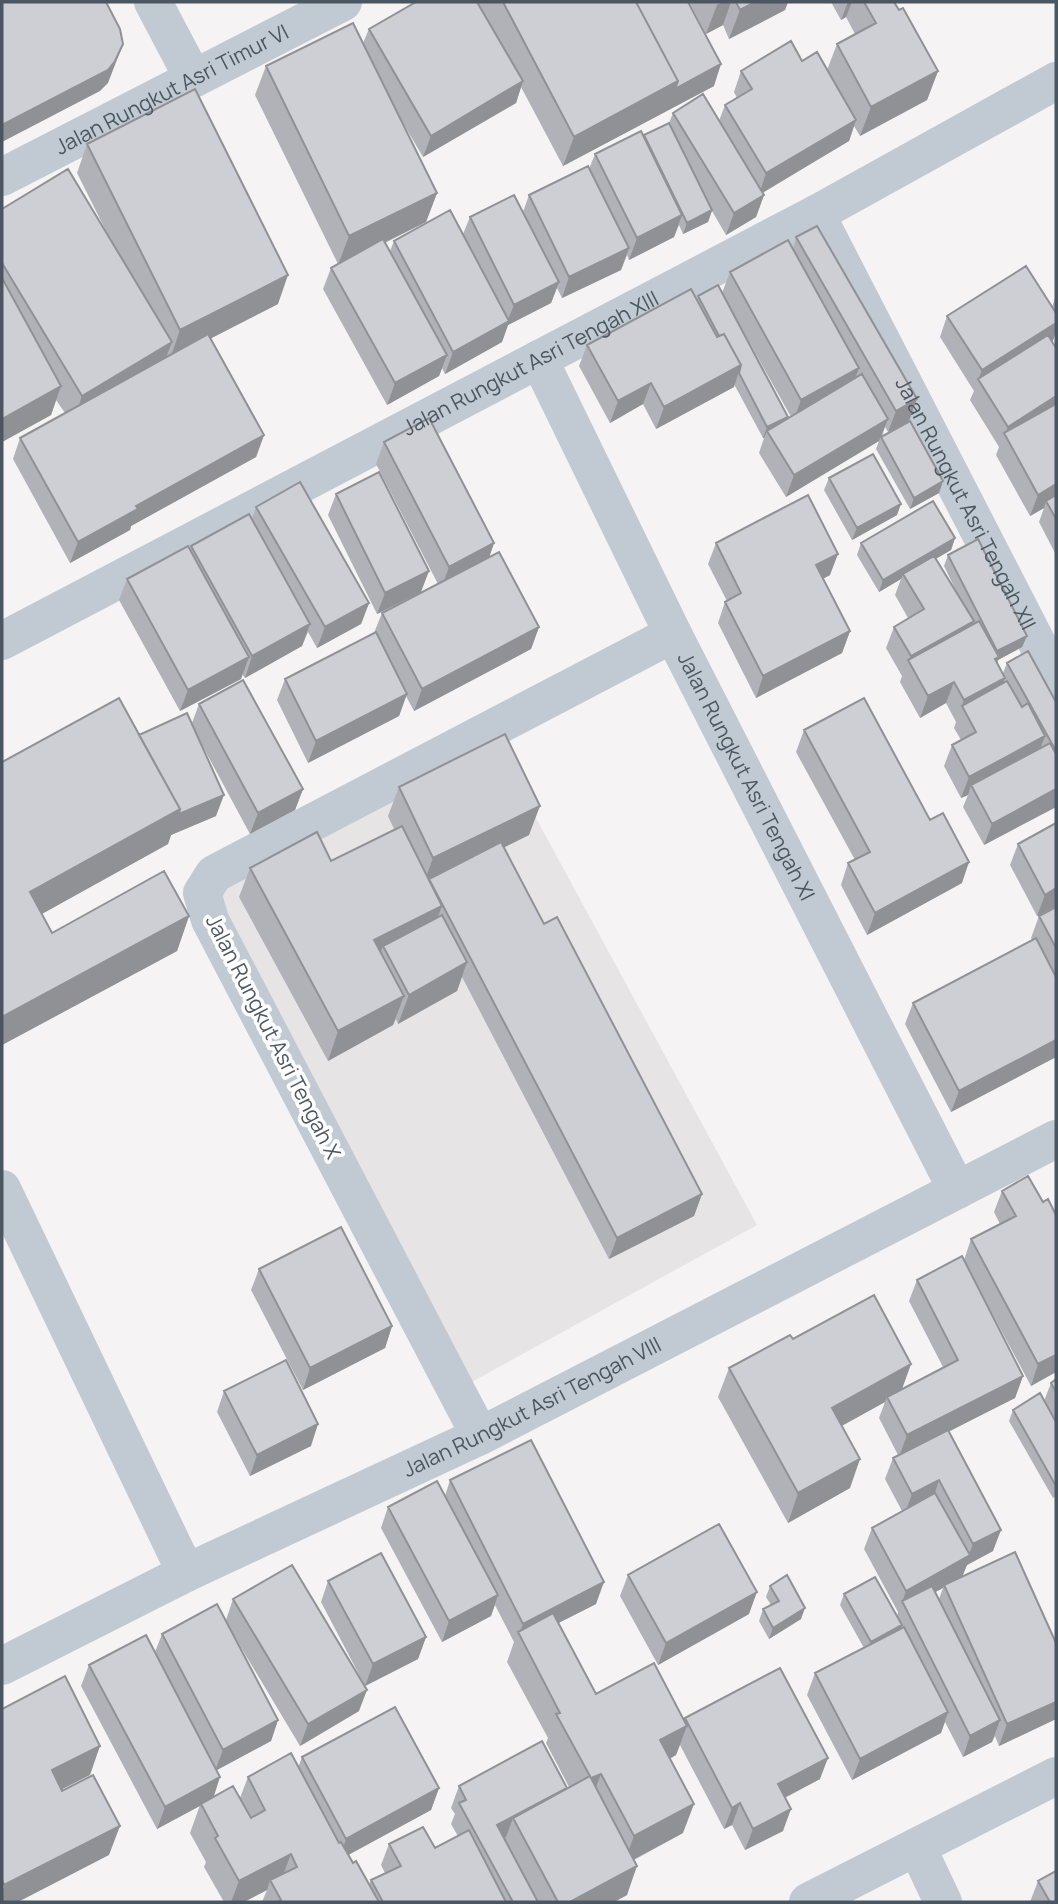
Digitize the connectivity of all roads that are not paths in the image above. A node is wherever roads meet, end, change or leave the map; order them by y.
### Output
1 (153, 2) edge
2 (343, 2) edge
3 (193, 78) junction
4 (1056, 81) edge
5 (2, 177) edge
6 (816, 214) junction
7 (539, 359) junction
8 (673, 634) junction
9 (2, 641) edge
10 (1056, 680) edge
11 (1056, 1139) edge
12 (2, 1189) edge
13 (957, 1190) junction
14 (480, 1436) junction
15 (186, 1573) junction
16 (2, 1665) edge
17 (1056, 1776) edge
18 (917, 1847) junction
19 (808, 1902) edge
20 (943, 1902) edge

1 - 3 street
2 - 3 street, Jalan Rungkut Asri Timur VI
3 - 5 street, Jalan Rungkut Asri Timur VI
4 - 6 street, Jalan Rungkut Asri Tengah XIII
6 - 7 street, Jalan Rungkut Asri Tengah XIII
6 - 10 street, Jalan Rungkut Asri Tengah XII
7 - 8 street, Jalan Rungkut Asri Tengah XI
7 - 9 street, Jalan Rungkut Asri Tengah XIII
8 - 13 street, Jalan Rungkut Asri Tengah XI
8 - 14 street, Jalan Rungkut Asri Tengah X
11 - 13 street, Jalan Rungkut Asri Tengah VIII
12 - 15 street
13 - 14 street, Jalan Rungkut Asri Tengah VIII
14 - 15 street, Jalan Rungkut Asri Tengah VIII
15 - 16 street, Jalan Rungkut Asri Tengah VIII
17 - 18 street
18 - 19 street
18 - 20 street

